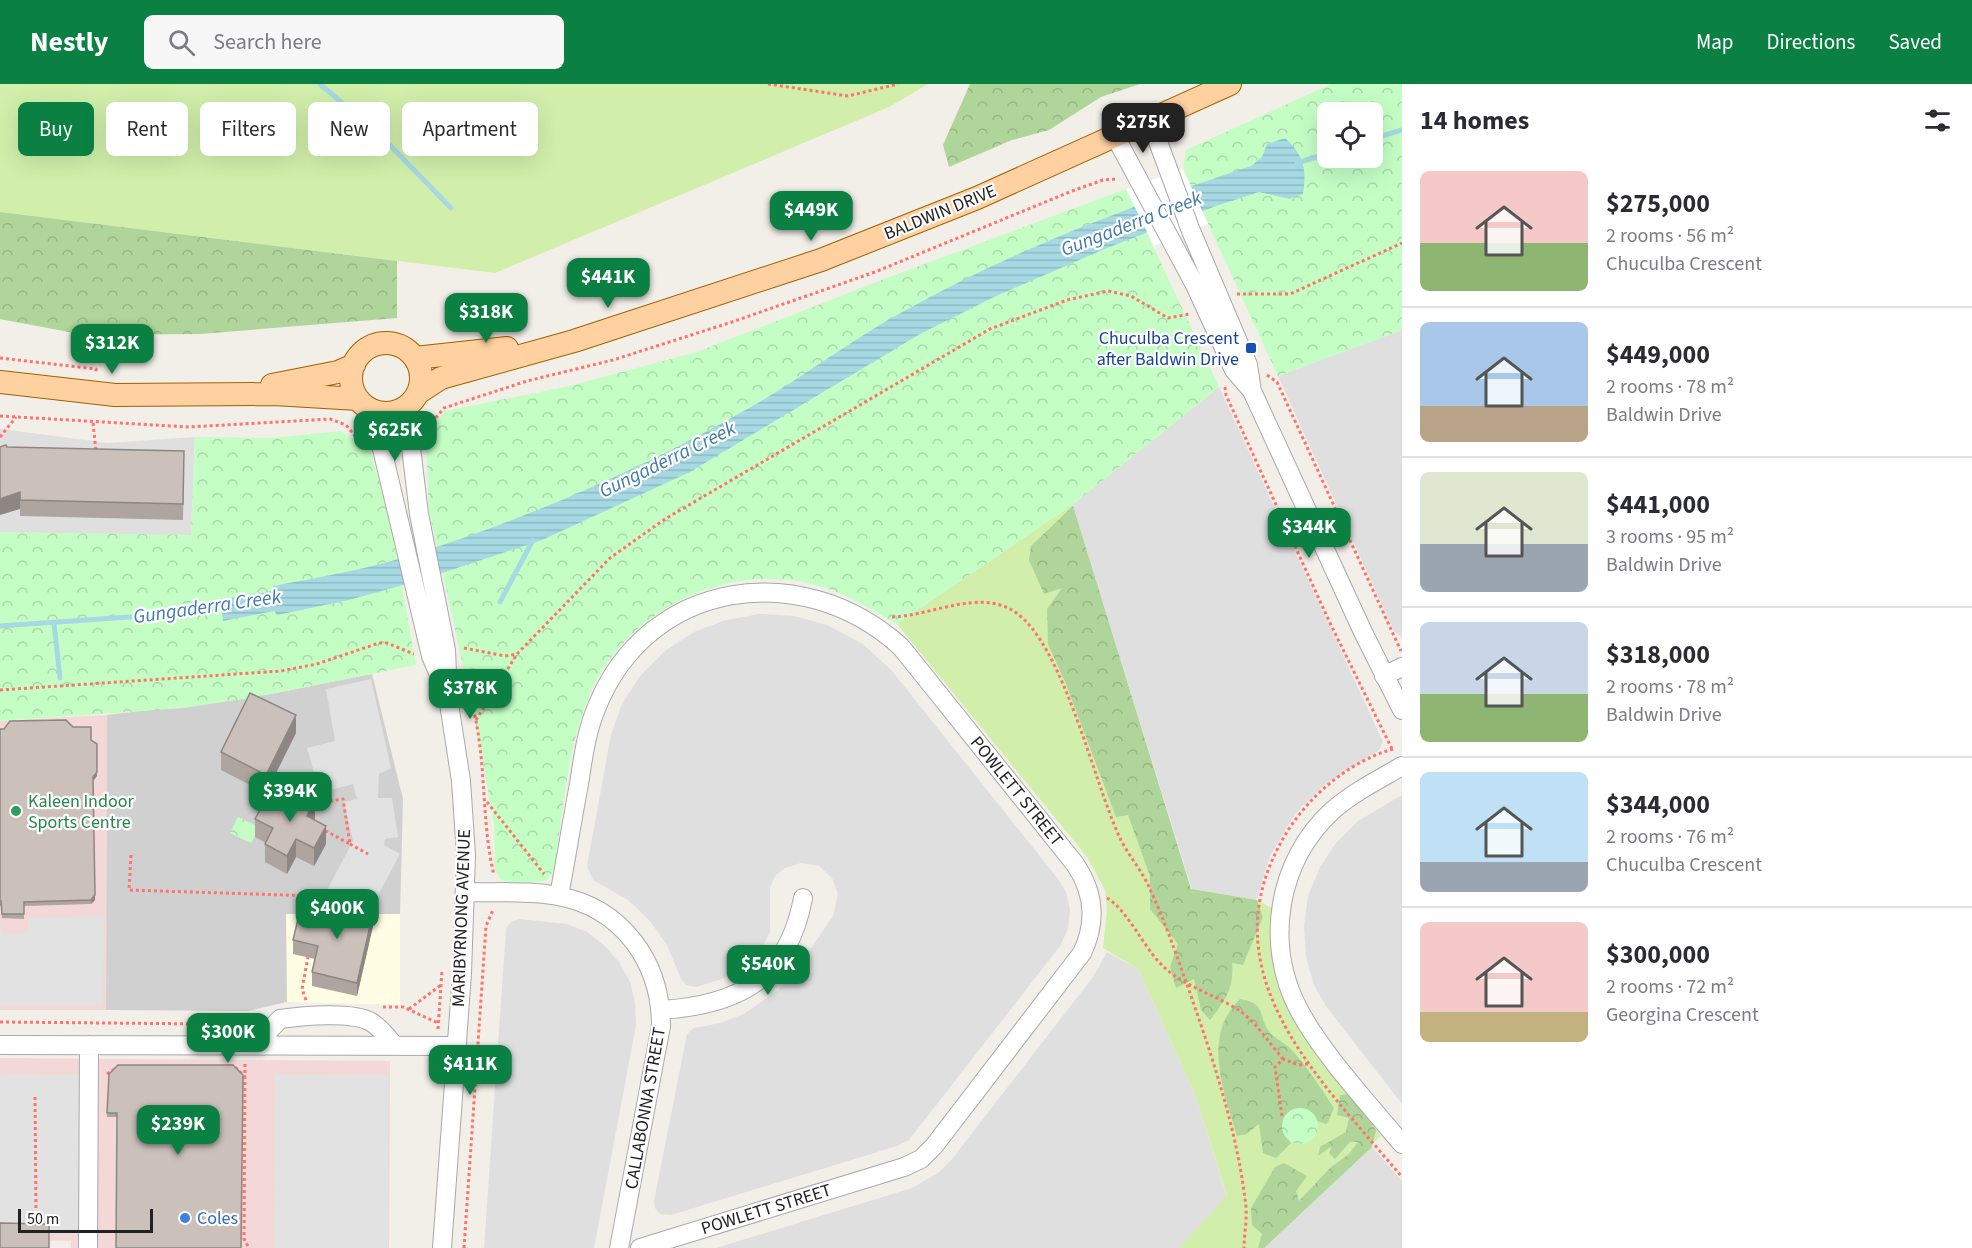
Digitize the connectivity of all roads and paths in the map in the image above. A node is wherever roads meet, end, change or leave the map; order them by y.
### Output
1 (768, 84) edge
2 (898, 84) edge
3 (1230, 84) edge
4 (1150, 120) junction
5 (1116, 136) junction
6 (1133, 184) junction
7 (1402, 243) edge
8 (1214, 303) junction
9 (574, 341) junction
10 (0, 358) edge
11 (415, 358) junction
12 (354, 365) junction
13 (1264, 372) dead end
14 (104, 376) dead end
15 (0, 382) edge
16 (1225, 384) dead end
17 (223, 393) junction
18 (412, 400) junction
19 (366, 405) junction
20 (0, 416) edge
21 (16, 417) junction
22 (93, 423) junction
23 (0, 437) edge
24 (411, 440) junction
25 (379, 445) junction
26 (97, 462) edge
27 (430, 612) junction
28 (870, 622) junction
29 (439, 653) junction
30 (1402, 653) edge
31 (517, 654) junction
32 (1402, 667) edge
33 (1384, 676) junction
34 (0, 690) edge
35 (1402, 710) edge
36 (476, 722) dead end
37 (1393, 749) junction
38 (1400, 762) edge
39 (271, 783) edge
40 (303, 799) edge
41 (486, 800) dead end
42 (309, 802) edge
43 (323, 830) edge
44 (350, 844) junction
45 (368, 854) dead end
46 (131, 855) dead end
47 (466, 892) junction
48 (560, 893) junction
49 (1100, 894) dead end
50 (347, 897) dead end
51 (803, 898) dead end
52 (498, 907) dead end
53 (493, 909) dead end
54 (486, 926) dead end
55 (308, 957) edge
56 (443, 964) dead end
57 (1186, 984) junction
58 (441, 985) junction
59 (439, 1006) dead end
60 (308, 1007) dead end
61 (379, 1007) dead end
62 (409, 1010) junction
63 (661, 1010) junction
64 (264, 1013) dead end
65 (0, 1022) edge
66 (438, 1023) dead end
67 (0, 1045) edge
68 (89, 1046) junction
69 (264, 1046) junction
70 (395, 1046) junction
71 (456, 1046) junction
72 (1326, 1050) junction
73 (1282, 1059) junction
74 (1308, 1063) junction
75 (245, 1065) dead end
76 (128, 1066) edge
77 (222, 1066) edge
78 (104, 1077) dead end
79 (245, 1077) junction
80 (35, 1097) dead end
81 (1282, 1116) dead end
82 (1402, 1144) edge
83 (1402, 1177) edge
84 (36, 1210) dead end
85 (88, 1248) edge
86 (249, 1248) edge
87 (442, 1248) edge
88 (464, 1248) edge
89 (619, 1248) edge
90 (640, 1248) edge
91 (1244, 1248) edge

1 - 2 path
3 - 4 main road, BALDWIN DRIVE
4 - 5 main road, BALDWIN DRIVE
4 - 8 street
5 - 6 street
5 - 9 main road, BALDWIN DRIVE
6 - 8 street
6 - 24 path
7 - 8 path
8 - 31 path
8 - 33 street
9 - 11 main road, BALDWIN DRIVE
9 - 18 main road, BALDWIN DRIVE
10 - 14 path
11 - 12 main road
11 - 18 main road
12 - 17 main road
12 - 19 main road
13 - 30 path
15 - 17 main road
16 - 37 path
17 - 19 main road
18 - 19 main road
18 - 24 street, MARIBYRNONG AVENUE
19 - 25 street, MARIBYRNONG AVENUE
20 - 21 path
21 - 22 path
21 - 23 path
22 - 25 path
22 - 26 path
24 - 27 street, MARIBYRNONG AVENUE
25 - 27 street, MARIBYRNONG AVENUE
27 - 29 street, MARIBYRNONG AVENUE
28 - 48 street, POWLETT STREET
28 - 57 path
28 - 90 street, POWLETT STREET
29 - 31 path
29 - 34 path
29 - 47 street, MARIBYRNONG AVENUE
31 - 36 path
32 - 33 street
33 - 35 street
37 - 38 path
37 - 74 path
38 - 72 street
39 - 40 path
41 - 48 path
42 - 44 path
43 - 44 path
44 - 45 path
46 - 50 path
47 - 48 street, CALLABONNA STREET
47 - 71 street, MARIBYRNONG AVENUE
48 - 63 street, CALLABONNA STREET
49 - 57 path
51 - 63 street
52 - 53 path
54 - 88 path
55 - 60 path
56 - 58 path
57 - 73 path
57 - 91 path
58 - 59 path
58 - 62 path
61 - 62 path
62 - 66 path
63 - 89 street, CALLABONNA STREET
64 - 65 path
67 - 68 street
68 - 69 street
68 - 85 street
69 - 70 street
69 - 70 street
70 - 71 street
71 - 87 street, MARIBYRNONG AVENUE
72 - 74 path
72 - 82 street
73 - 74 path
73 - 81 path
74 - 83 path
75 - 79 path
76 - 78 path
77 - 79 path
79 - 86 path
80 - 84 path

